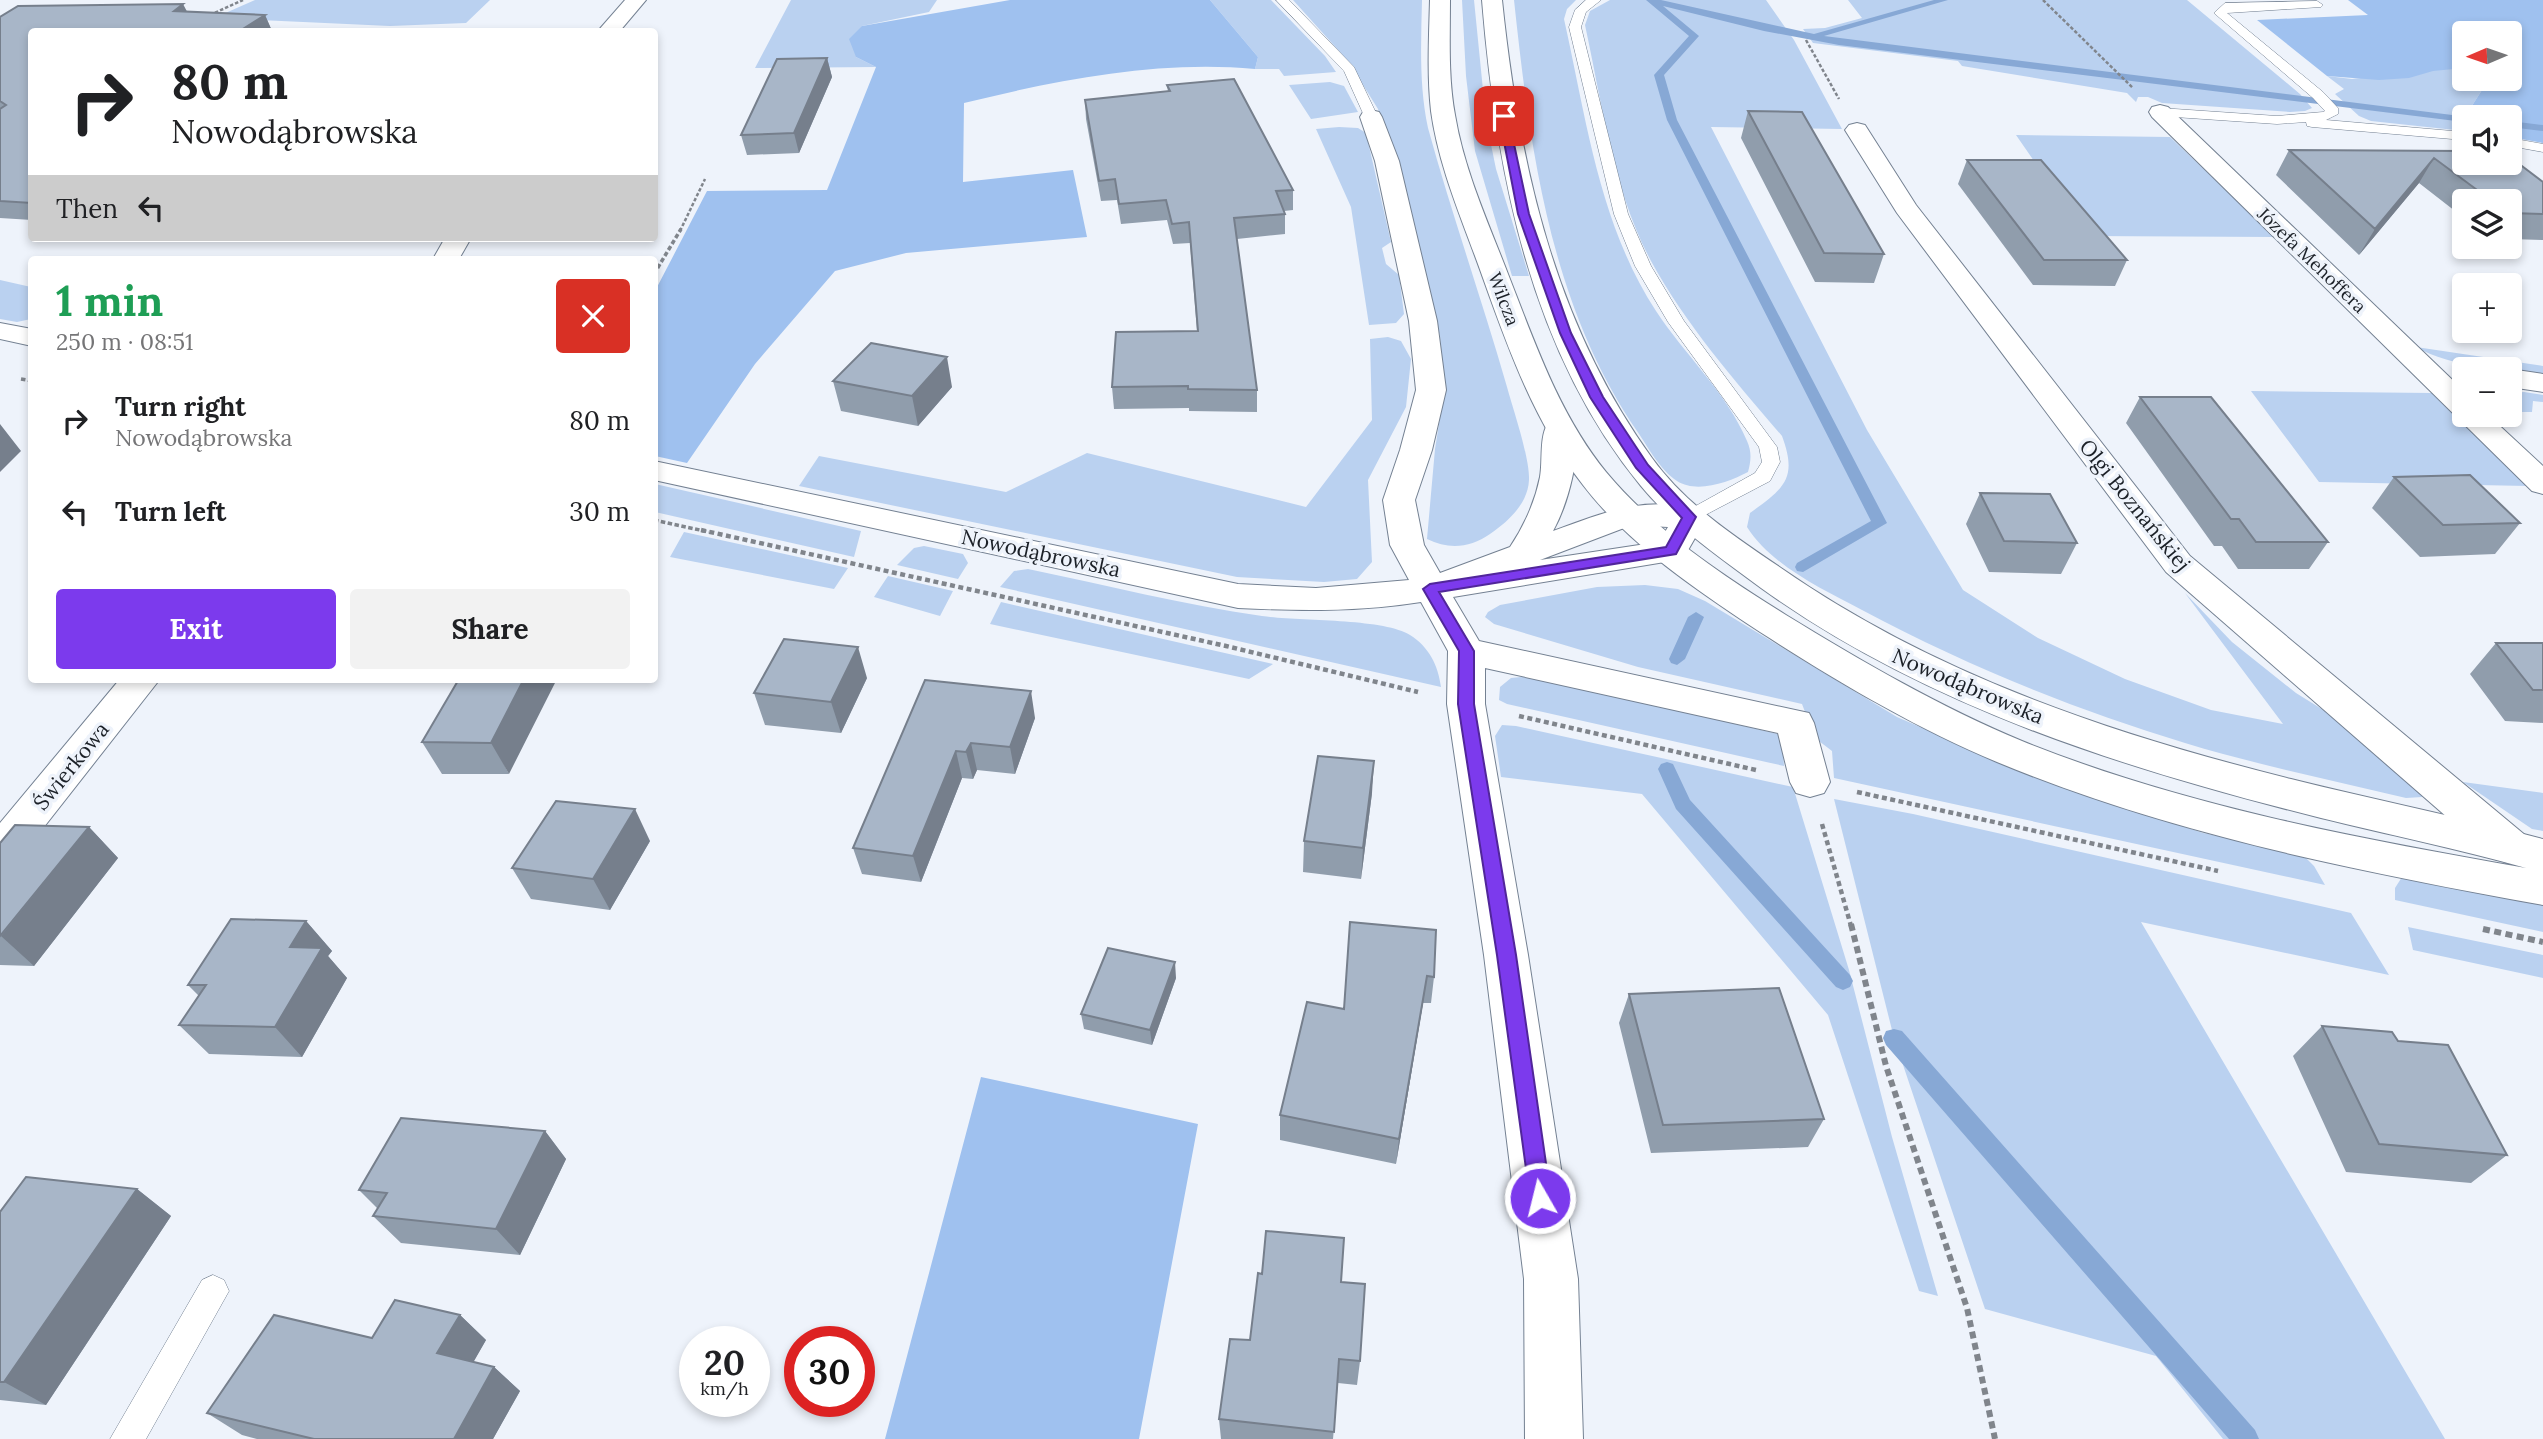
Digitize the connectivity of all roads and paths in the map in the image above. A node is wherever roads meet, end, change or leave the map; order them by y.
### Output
1 (243, 0) edge
2 (636, 0) edge
3 (1282, 0) edge
4 (1440, 0) edge
5 (1492, 0) edge
6 (1595, 0) edge
7 (2043, 0) edge
8 (2317, 5) dead end
9 (202, 19) edge
10 (611, 28) edge
11 (1806, 40) dead end
12 (2124, 80) dead end
13 (2160, 112) joint
14 (1371, 117) joint
15 (2277, 120) junction
16 (1857, 130) joint
17 (2452, 135) edge
18 (2522, 144) edge
19 (2543, 148) edge
20 (705, 179) dead end
21 (658, 267) edge
22 (0, 331) edge
23 (28, 337) edge
24 (2432, 377) junction
25 (2452, 377) edge
26 (2522, 380) edge
27 (2543, 383) edge
28 (2452, 396) edge
29 (2484, 427) edge
30 (1559, 430) junction
31 (658, 471) edge
32 (2543, 484) edge
33 (1629, 515) junction
34 (1690, 517) junction
35 (658, 521) edge
36 (1671, 551) junction
37 (1522, 555) junction
38 (1430, 589) junction
39 (1466, 651) junction
40 (138, 683) edge
41 (1466, 704) junction
42 (1810, 782) junction
43 (0, 852) edge
44 (2526, 852) edge
45 (2226, 873) dead end
46 (2543, 888) edge
47 (2478, 928) dead end
48 (2543, 942) edge
49 (213, 1291) dead end
50 (127, 1439) edge
51 (1554, 1439) edge
52 (1995, 1439) edge

1 - 9 path
2 - 10 street
3 - 14 lane
4 - 30 street, Wilcza
5 - 34 street
6 - 34 lane
7 - 12 path
8 - 15 lane
11 - 16 path
13 - 15 lane
13 - 24 street, Józefa Mehoffera
14 - 38 street
15 - 17 lane
16 - 44 street, Olgi Boznańskiej
18 - 19 lane
20 - 21 path
22 - 23 street
24 - 25 street
24 - 28 street, Józefa Mehoffera
26 - 27 street
29 - 32 street
30 - 33 street, Wilcza
30 - 37 street
31 - 38 street, Nowodąbrowska
33 - 34 street, Nowodąbrowska
33 - 36 street, Wilcza
33 - 37 street, Nowodąbrowska
34 - 36 street
34 - 44 street, Nowodąbrowska
35 - 41 path
36 - 38 street, Nowodąbrowska
36 - 46 street, Nowodąbrowska
37 - 38 street, Nowodąbrowska
38 - 39 street
39 - 41 street
39 - 42 street
40 - 43 street, Świerkowa
41 - 42 path
41 - 51 street
42 - 45 path
42 - 52 path
47 - 48 path
49 - 50 lane

